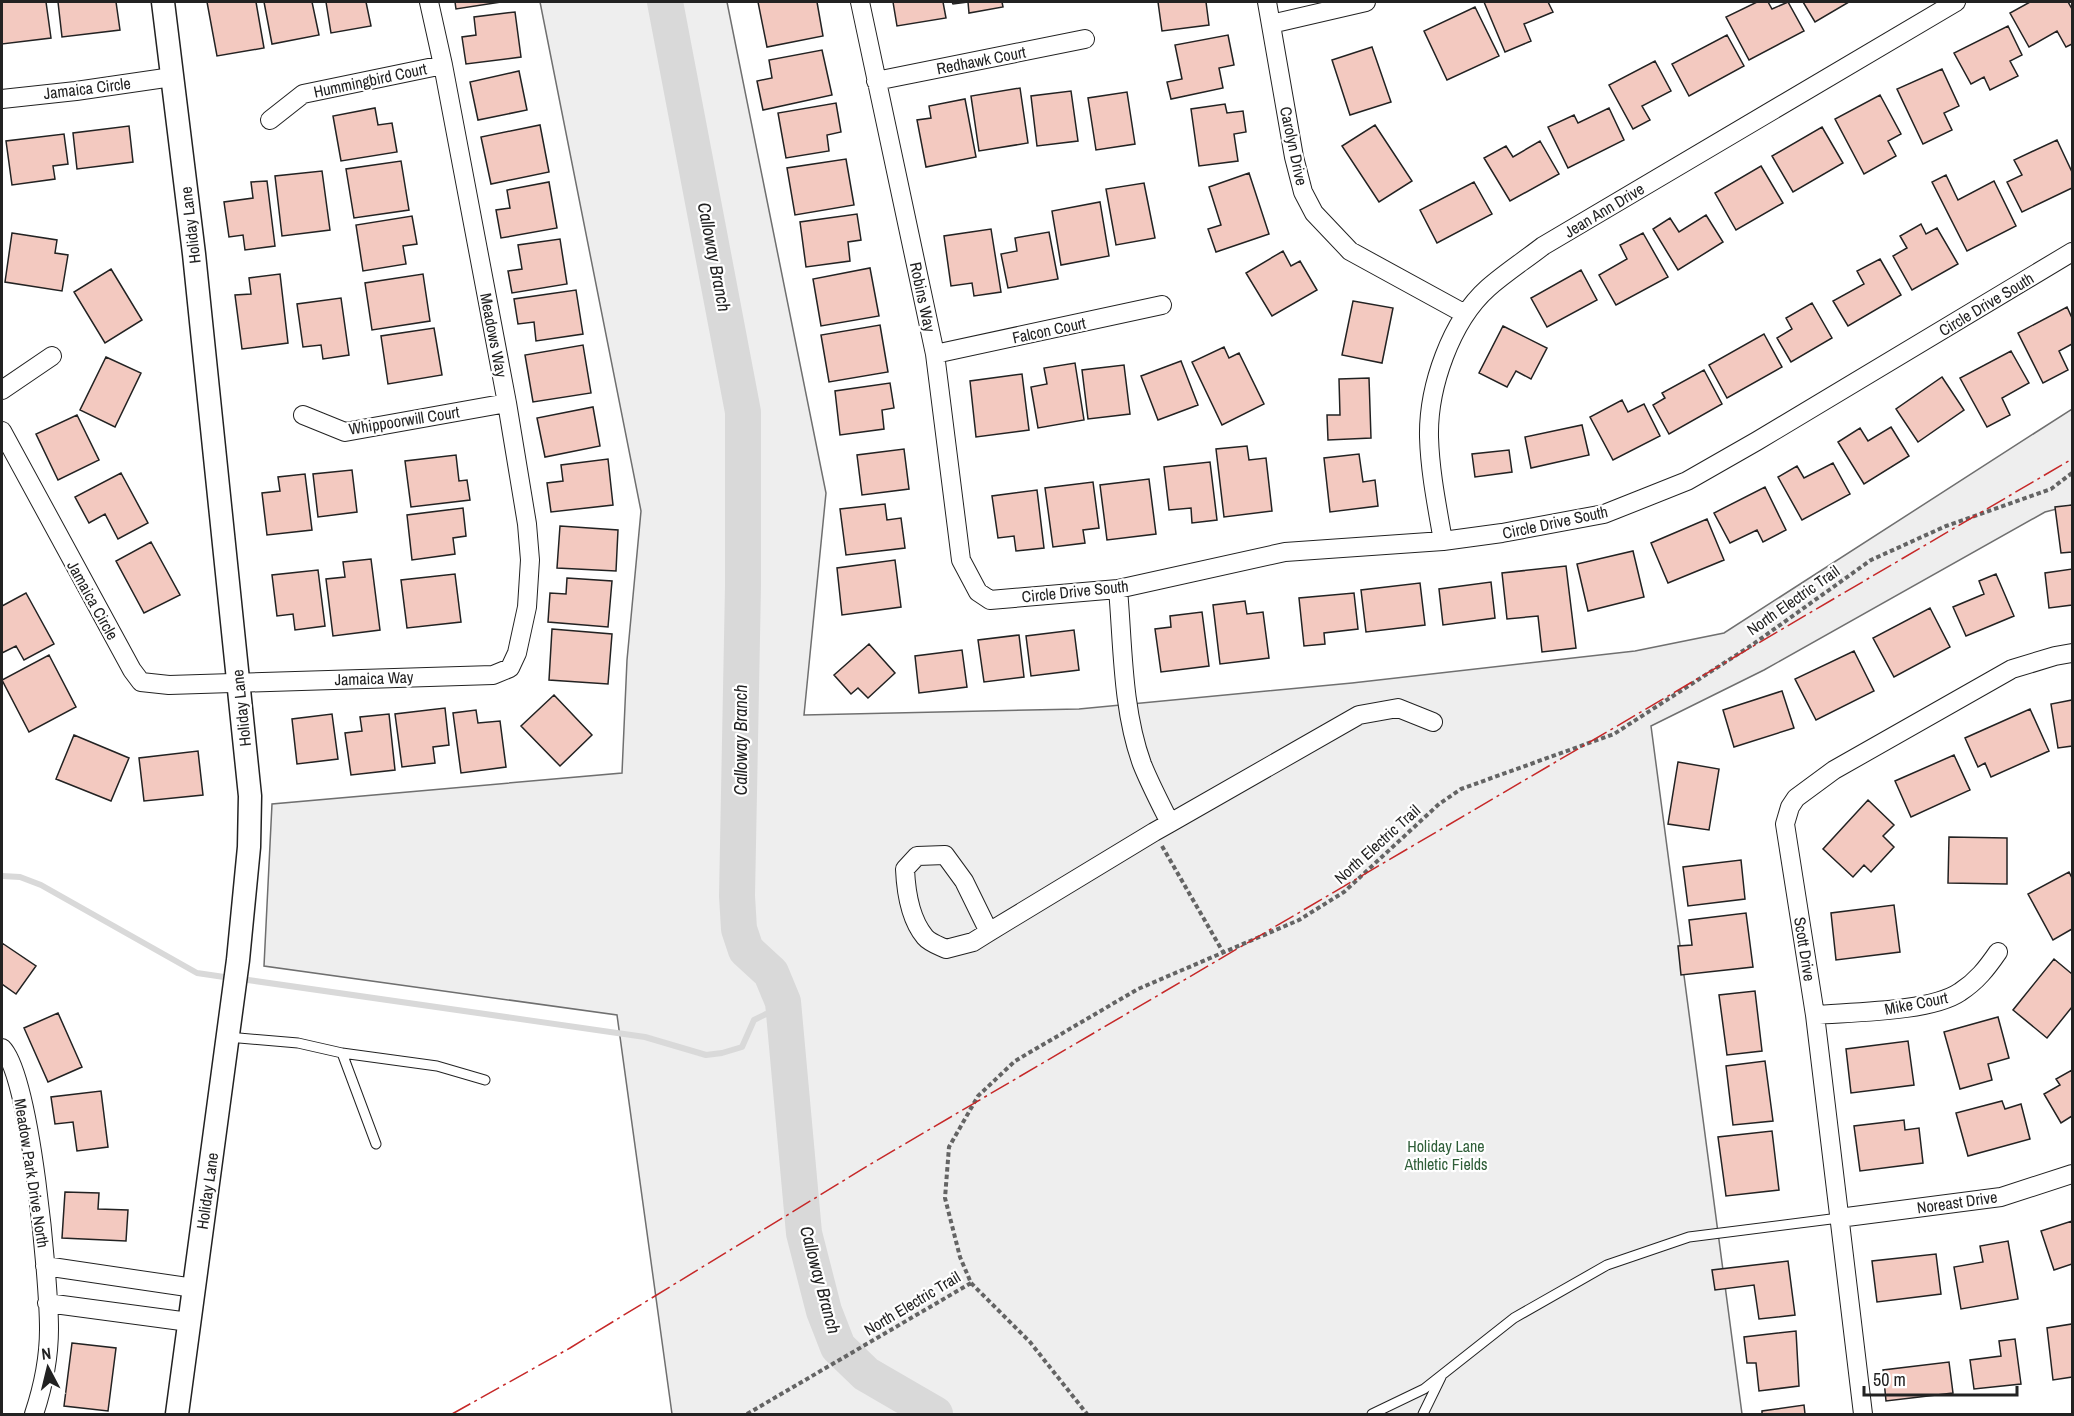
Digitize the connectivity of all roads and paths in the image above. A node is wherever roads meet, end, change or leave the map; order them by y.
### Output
1 (163, 2) edge
2 (429, 2) edge
3 (860, 2) edge
4 (1267, 2) edge
5 (1366, 2) edge
6 (1956, 2) edge
7 (1271, 24) junction
8 (1085, 39) dead end
9 (443, 65) junction
10 (172, 77) junction
11 (876, 81) junction
12 (2, 99) edge
13 (270, 120) dead end
14 (2073, 252) edge
15 (1162, 305) dead end
16 (1465, 314) junction
17 (935, 354) junction
18 (52, 356) dead end
19 (2, 390) edge
20 (507, 403) junction
21 (303, 415) dead end
22 (2, 431) edge
23 (2073, 473) edge
24 (1443, 541) junction
25 (1118, 589) junction
26 (978, 592) joint
27 (2073, 653) edge
28 (510, 668) joint
29 (238, 683) junction
30 (1434, 722) dead end
31 (1170, 823) junction
32 (1154, 832) junction
33 (989, 932) junction
34 (1223, 952) junction
35 (1998, 952) dead end
36 (1815, 1015) junction
37 (228, 1037) junction
38 (2, 1048) edge
39 (342, 1053) junction
40 (485, 1080) dead end
41 (376, 1144) dead end
42 (2073, 1174) edge
43 (1839, 1218) junction
44 (45, 1266) junction
45 (971, 1283) junction
46 (194, 1288) junction
47 (47, 1303) junction
48 (189, 1322) junction
49 (1442, 1375) junction
50 (34, 1414) edge
51 (177, 1414) edge
52 (747, 1414) edge
53 (1087, 1414) edge
54 (1372, 1414) edge
55 (1423, 1414) edge
56 (1863, 1414) edge

1 - 10 street, Holiday Lane
2 - 9 street, Meadows Way
3 - 11 street, Robins Way
4 - 7 street, Carolyn Drive
5 - 7 street
6 - 16 street, Jean Ann Drive
7 - 16 street, Carolyn Drive
8 - 11 street, Redhawk Court
9 - 13 street, Hummingbird Court
9 - 20 street, Meadows Way
10 - 12 street, Jamaica Circle
10 - 29 street, Holiday Lane
11 - 17 street, Robins Way
14 - 24 street, Circle Drive South
15 - 17 street, Falcon Court
16 - 24 street, Jean Ann Drive
17 - 26 street, Robins Way
18 - 19 street
20 - 21 street, Whippoorwill Court
20 - 28 street, Meadows Way
22 - 29 street, Jamaica Circle
23 - 34 path, North Electric Trail
24 - 25 street, Circle Drive South
25 - 26 street, Circle Drive South
25 - 31 street
27 - 36 street, Scott Drive
28 - 29 street, Jamaica Way
29 - 37 street, Holiday Lane
30 - 31 street
31 - 32 street
32 - 33 street
32 - 34 path
33 - 33 street
34 - 45 path, North Electric Trail
35 - 36 street, Mike Court
36 - 43 street, Scott Drive
37 - 39 lane
37 - 46 street, Holiday Lane
38 - 44 street, Meadow Park Drive North
39 - 40 lane
39 - 41 lane
42 - 43 street, Noreast Drive
43 - 49 lane
43 - 56 street, Scott Drive
44 - 46 street
44 - 47 street, Meadow Park Drive North
45 - 52 path, North Electric Trail
45 - 53 path
46 - 48 street, Holiday Lane
47 - 48 street
47 - 50 street, Meadow Park Drive North
48 - 51 street, Holiday Lane
49 - 54 lane
49 - 55 lane

